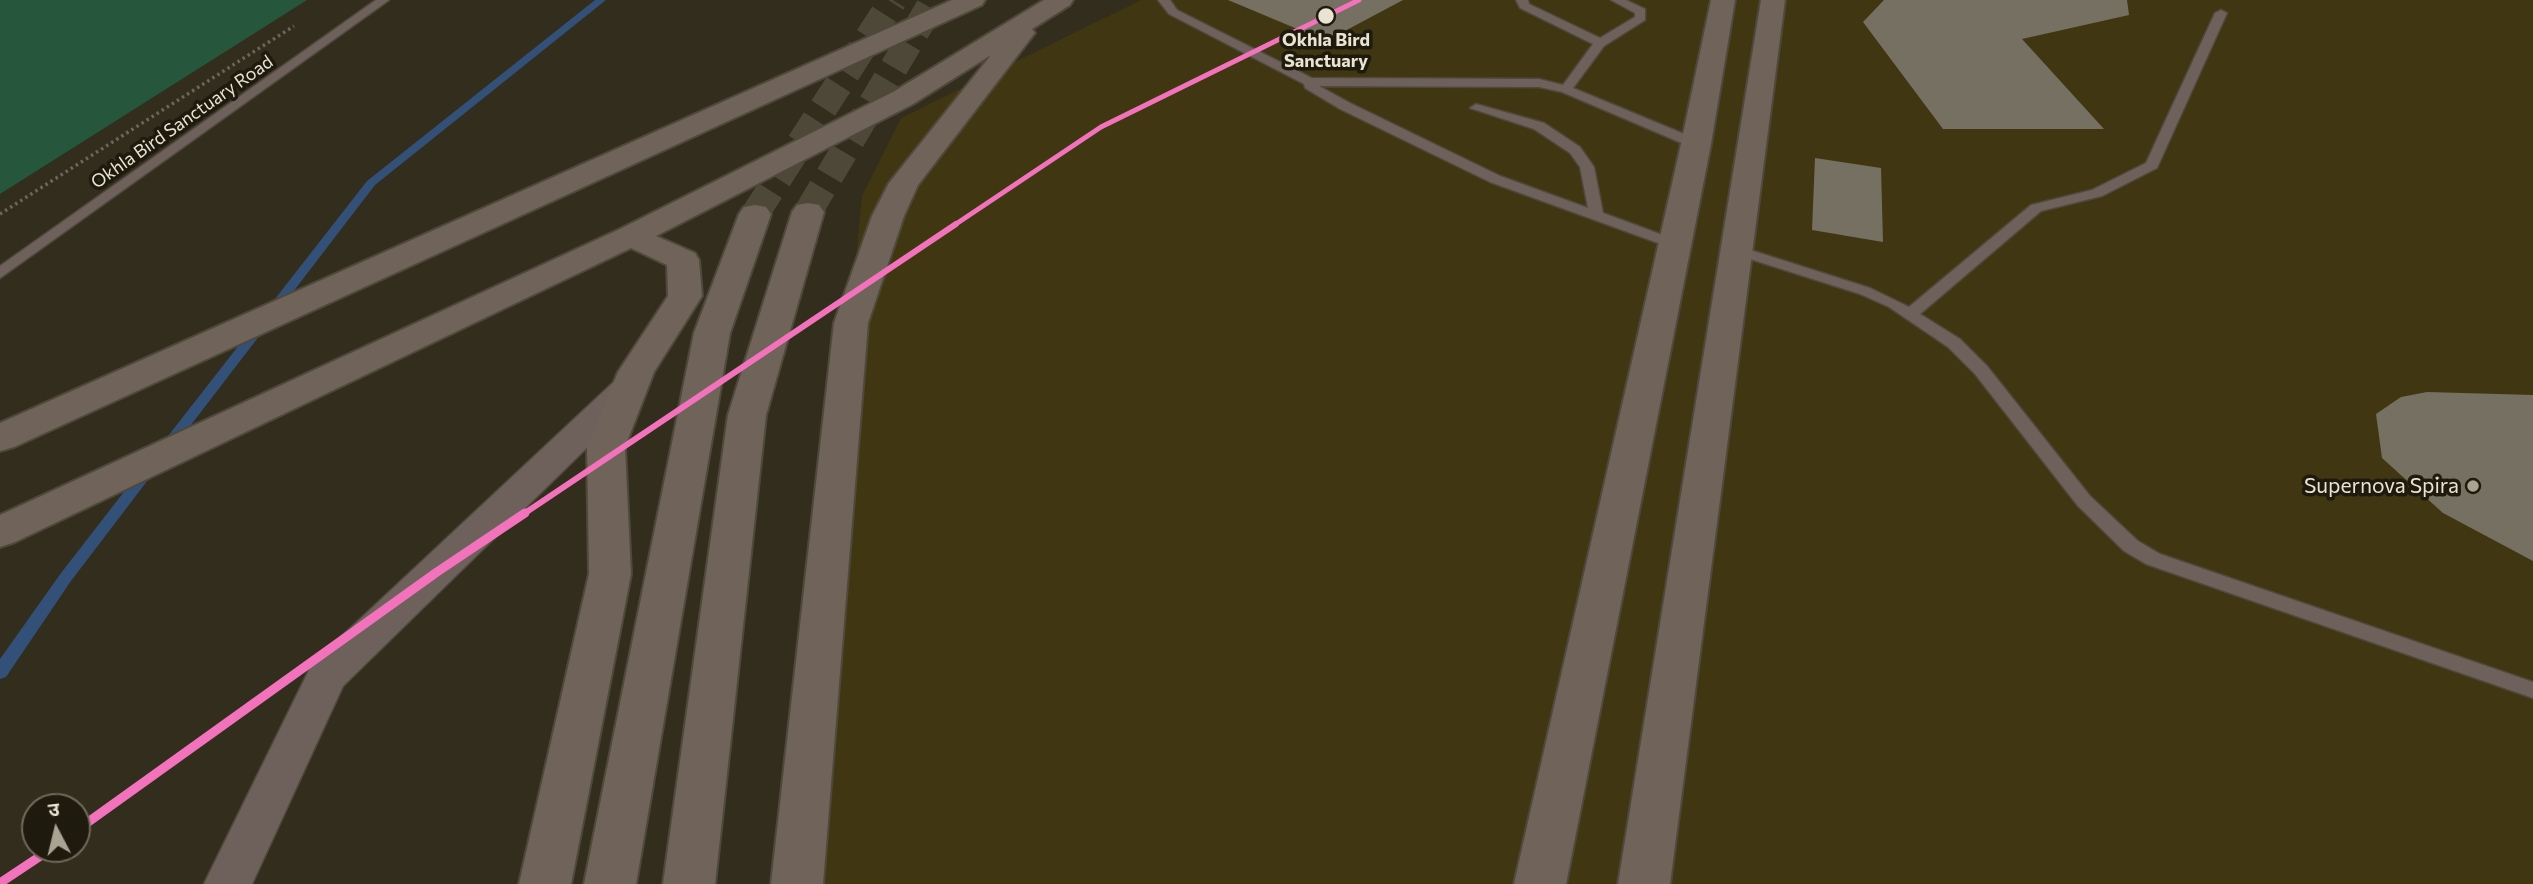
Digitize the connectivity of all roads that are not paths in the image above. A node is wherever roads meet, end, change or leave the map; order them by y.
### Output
1 (383, 0) edge
2 (929, 0) edge
3 (973, 0) edge
4 (1164, 0) edge
5 (1522, 0) edge
6 (1617, 0) edge
7 (1723, 0) edge
8 (1773, 0) edge
9 (1049, 7) edge
10 (2221, 13) dead end
11 (1600, 43) junction
12 (1297, 78) junction
13 (1566, 89) junction
14 (1476, 108) dead end
15 (660, 128) junction
16 (1696, 144) junction
17 (808, 212) tunnel mouth
18 (755, 214) tunnel mouth
19 (1596, 215) junction
20 (631, 236) junction
21 (1674, 244) junction
22 (1736, 250) junction
23 (0, 273) edge
24 (1910, 314) junction
25 (631, 385) junction
26 (0, 410) edge
27 (0, 438) edge
28 (0, 532) edge
29 (2533, 690) edge
30 (228, 884) edge
31 (545, 884) edge
32 (610, 884) edge
33 (689, 884) edge
34 (797, 884) edge
35 (1540, 884) edge
36 (1644, 884) edge

1 - 23 lane, Okhla Bird Sanctuary Road
2 - 15 main road
3 - 15 main road
4 - 12 lane
5 - 11 lane
6 - 11 lane
7 - 16 main road
8 - 22 main road
9 - 20 main road
9 - 34 main road
10 - 24 lane
11 - 13 lane
12 - 13 lane
12 - 19 lane
13 - 16 lane
14 - 19 lane
15 - 26 main road
15 - 27 main road
16 - 21 main road
17 - 33 main road
18 - 32 main road
19 - 21 lane
20 - 25 main road
20 - 28 main road
21 - 35 main road
22 - 24 lane
22 - 36 main road
24 - 29 lane
25 - 30 street
25 - 31 main road

